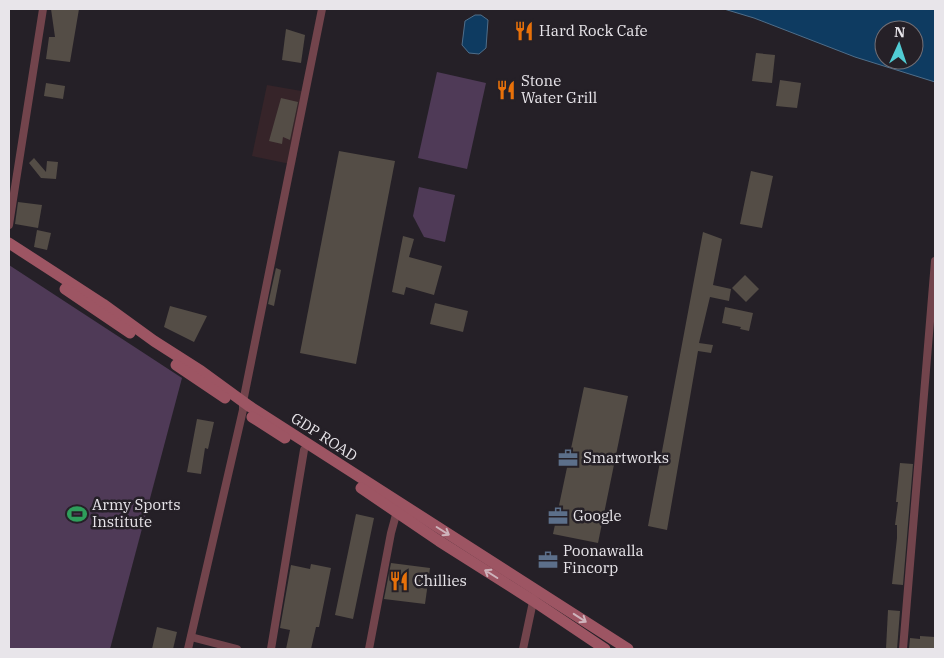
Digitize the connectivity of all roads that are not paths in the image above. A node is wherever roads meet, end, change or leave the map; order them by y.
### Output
1 (43, 9) edge
2 (322, 9) edge
3 (9, 225) edge
4 (9, 243) edge
5 (9, 252) edge
6 (935, 262) edge
7 (243, 406) junction
8 (304, 450) junction
9 (397, 511) junction
10 (535, 595) junction
11 (191, 636) junction
12 (188, 649) edge
13 (237, 649) edge
14 (271, 649) edge
15 (369, 649) edge
16 (523, 649) edge
17 (606, 649) edge
18 (628, 649) edge
19 (903, 649) edge

1 - 3 street
2 - 7 street
4 - 7 main road, GDP ROAD
5 - 7 main road
6 - 19 street
7 - 8 main road
7 -> 10 main road, GDP ROAD
7 - 11 street
8 - 9 main road
8 - 14 street
10 -> 9 main road
9 - 15 street
10 - 16 street
10 - 17 main road, GDP ROAD
10 -> 18 main road, GDP ROAD
11 - 12 street
11 - 13 street

